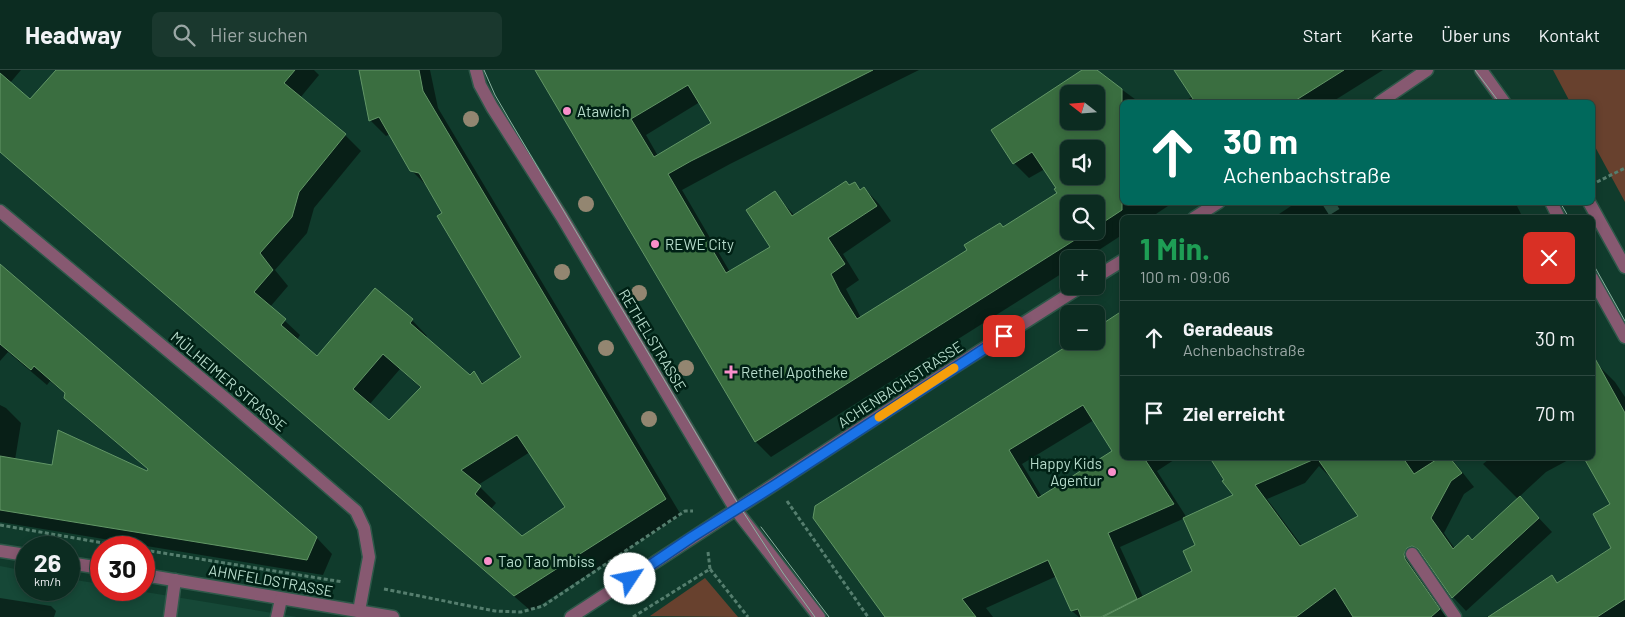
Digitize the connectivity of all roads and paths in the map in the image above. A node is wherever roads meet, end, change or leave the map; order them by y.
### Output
1 (476, 70) edge
2 (1427, 70) edge
3 (1481, 70) edge
4 (1383, 100) edge
5 (1503, 100) edge
6 (1625, 168) edge
7 (1595, 183) edge
8 (1214, 205) edge
9 (1591, 205) edge
10 (0, 211) edge
11 (1199, 215) edge
12 (1120, 262) edge
13 (1625, 267) edge
14 (1105, 272) edge
15 (1595, 283) edge
16 (1068, 295) edge
17 (1625, 337) edge
18 (775, 485) junction
19 (736, 510) junction
20 (0, 525) edge
21 (90, 541) edge
22 (0, 551) edge
23 (155, 552) edge
24 (15, 554) edge
25 (1412, 554) dead end
26 (155, 577) edge
27 (175, 580) junction
28 (364, 585) junction
29 (280, 599) junction
30 (359, 611) junction
31 (170, 617) edge
32 (277, 617) edge
33 (393, 617) edge
34 (571, 617) edge
35 (633, 617) edge
36 (748, 617) edge
37 (819, 617) edge
38 (868, 617) edge
39 (1455, 617) edge

1 - 19 street, RETHELSTRASSE
2 - 4 street
3 - 5 street
6 - 7 path
8 - 11 street
9 - 13 street
10 - 28 street, MÜLHEIMER STRASSE
12 - 14 street
15 - 17 street
16 - 18 street, ACHENBACHSTRASSE
18 - 19 street, ACHENBACHSTRASSE
18 - 38 path
19 - 28 path
19 - 34 street
19 - 37 street, RETHELSTRASSE
20 - 21 path
22 - 24 street
23 - 28 path
25 - 39 street
26 - 27 street, AHNFELDSTRASSE
27 - 29 street, AHNFELDSTRASSE
27 - 31 street
28 - 30 street, MÜLHEIMER STRASSE
29 - 30 street, AHNFELDSTRASSE
29 - 32 street
30 - 33 street, AHNFELDSTRASSE
35 - 36 path

